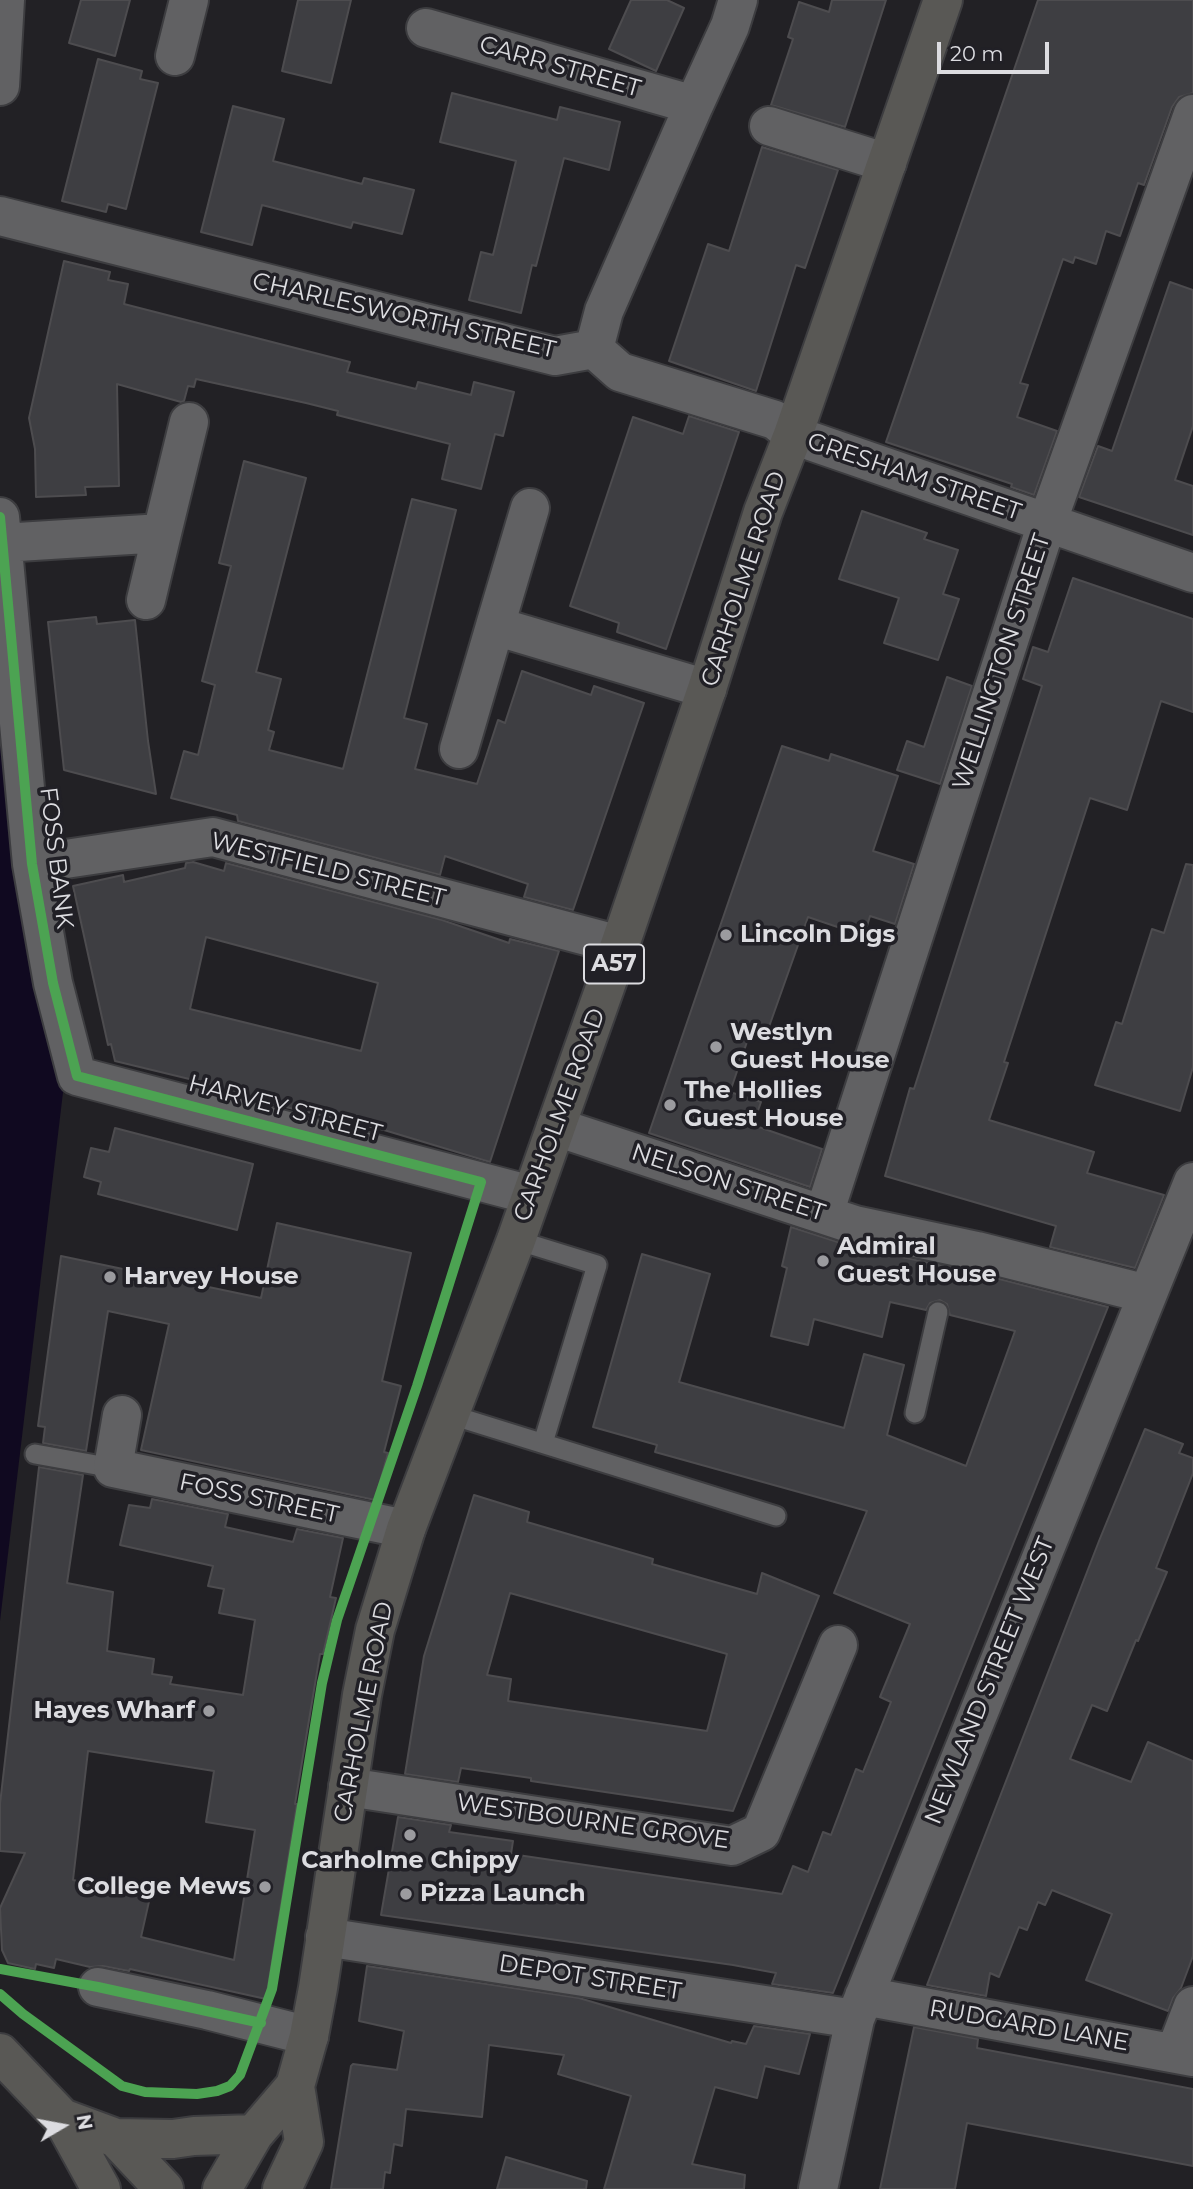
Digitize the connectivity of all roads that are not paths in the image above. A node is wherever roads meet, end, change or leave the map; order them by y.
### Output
1 (5, 0) edge
2 (189, 0) edge
3 (738, 0) edge
4 (943, 0) edge
5 (426, 28) dead end
6 (175, 56) dead end
7 (0, 86) edge
8 (694, 105) junction
9 (1193, 114) edge
10 (769, 126) dead end
11 (887, 163) junction
12 (0, 216) edge
13 (0, 231) edge
14 (594, 349) junction
15 (189, 422) dead end
16 (793, 435) junction
17 (530, 508) dead end
18 (1047, 523) junction
19 (1, 530) edge
20 (162, 533) junction
21 (1193, 573) edge
22 (146, 600) dead end
23 (495, 626) junction
24 (707, 689) junction
25 (459, 749) dead end
26 (32, 864) junction
27 (621, 944) junction
28 (77, 1076) joint
29 (556, 1127) junction
30 (1193, 1182) edge
31 (531, 1195) junction
32 (824, 1214) junction
33 (516, 1240) junction
34 (1147, 1294) junction
35 (938, 1312) dead end
36 (915, 1413) dead end
37 (448, 1414) junction
38 (122, 1415) dead end
39 (542, 1443) junction
40 (35, 1454) dead end
41 (113, 1468) junction
42 (776, 1516) dead end
43 (406, 1529) junction
44 (838, 1645) dead end
45 (348, 1787) junction
46 (325, 1937) junction
47 (98, 1987) dead end
48 (1193, 2006) edge
49 (859, 2007) junction
50 (309, 2036) junction
51 (0, 2053) edge
52 (1184, 2055) edge
53 (295, 2086) junction
54 (62, 2118) junction
55 (254, 2134) junction
56 (116, 2138) junction
57 (101, 2189) edge
58 (164, 2189) edge
59 (222, 2189) edge
60 (282, 2189) edge
61 (818, 2189) edge

1 - 7 street
2 - 6 street
3 - 8 street
4 - 11 main road, CARHOLME ROAD / A57
5 - 8 street, CARR STREET
8 - 14 street
9 - 18 street, WELLINGTON STREET
10 - 11 street
11 - 16 main road, CARHOLME ROAD / A57
12 - 13 street
12 - 14 street, CHARLESWORTH STREET
14 - 16 street
15 - 20 street
16 - 18 street, GRESHAM STREET
16 - 24 main road, CARHOLME ROAD / A57
17 - 23 street
18 - 21 street, GRESHAM STREET
18 - 32 street, WELLINGTON STREET
19 - 20 street
19 - 26 street, FOSS BANK
20 - 22 street
23 - 24 street
23 - 25 street
24 - 27 main road, CARHOLME ROAD / A57
26 - 27 street, WESTFIELD STREET
26 - 28 street, FOSS BANK
27 - 29 main road, CARHOLME ROAD / A57
28 - 31 street, HARVEY STREET
29 - 31 main road, CARHOLME ROAD / A57
29 - 32 street, NELSON STREET
30 - 34 street, NEWLAND STREET WEST
31 - 33 main road, CARHOLME ROAD / A57
32 - 34 street, NELSON STREET
33 - 37 main road, CARHOLME ROAD / A57
33 - 39 lane
34 - 49 street, NEWLAND STREET WEST
35 - 36 lane
37 - 39 lane
37 - 43 main road, CARHOLME ROAD / A57
38 - 41 street
39 - 42 lane
40 - 41 lane, FOSS STREET
41 - 43 street, FOSS STREET
43 - 45 main road, CARHOLME ROAD / A57
44 - 45 street, WESTBOURNE GROVE
45 - 46 main road, CARHOLME ROAD / A57
46 - 49 street, DEPOT STREET
46 - 50 main road, CARHOLME ROAD / A57
47 - 50 street
48 - 52 street
49 - 52 street, RUDGARD LANE
49 - 61 street, NEWLAND STREET WEST
50 - 53 main road, CARHOLME ROAD / A57
51 - 54 main road
53 - 55 main road, CARHOLME ROAD
53 - 60 main road, CARHOLME ROAD
54 - 56 main road
54 - 57 main road
55 - 56 main road
55 - 59 main road, CARHOLME ROAD
56 - 58 main road

